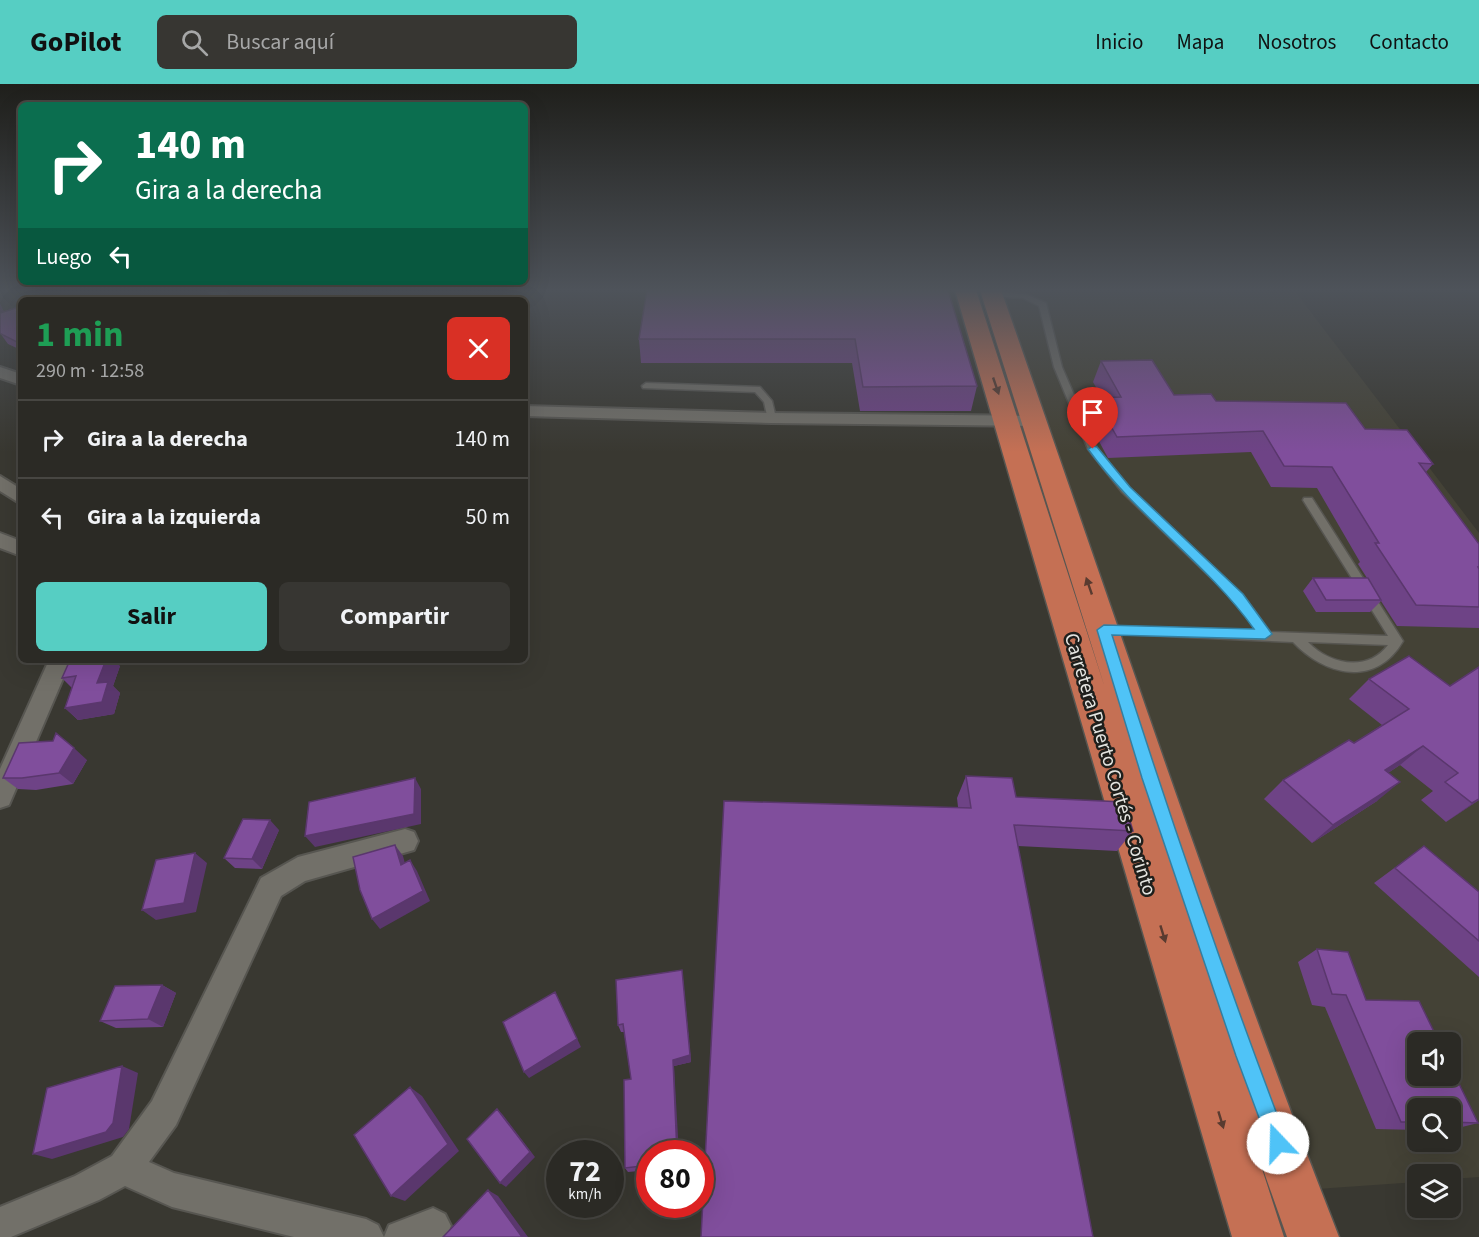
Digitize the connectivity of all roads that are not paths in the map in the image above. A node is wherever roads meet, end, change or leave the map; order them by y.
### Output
1 (997, 344) edge
2 (1052, 344) edge
3 (0, 372) edge
4 (18, 379) edge
5 (646, 386) dead end
6 (528, 411) edge
7 (771, 418) junction
8 (1020, 421) junction
9 (0, 482) edge
10 (18, 496) edge
11 (1308, 500) dead end
12 (0, 540) edge
13 (18, 548) edge
14 (1104, 630) junction
15 (1265, 634) junction
16 (1296, 637) junction
17 (1397, 641) junction
18 (59, 663) edge
19 (0, 797) edge
20 (405, 841) dead end
21 (1152, 898) junction
22 (1194, 908) junction
23 (124, 1168) junction
24 (0, 1224) edge
25 (366, 1237) edge
26 (1258, 1237) edge
27 (1314, 1237) edge

1 - 8 highway, Carretera Puerto Cortés - Corinto
2 - 15 lane
3 - 4 street
5 - 7 lane
6 - 7 street
7 - 8 street
14 -> 8 highway, Carretera Puerto Cortés - Corinto
8 - 21 highway, Carretera Puerto Cortés - Corinto
9 - 10 street
11 - 17 lane
12 - 13 street
14 - 15 lane
14 - 22 highway, Carretera Puerto Cortés - Corinto
15 - 16 lane
16 - 17 lane
16 - 17 lane
18 - 19 street
20 - 23 street
21 - 22 highway
21 -> 26 highway, Carretera Puerto Cortés - Corinto
22 - 27 highway, Carretera Puerto Cortés - Corinto
23 - 24 street
23 - 25 street

